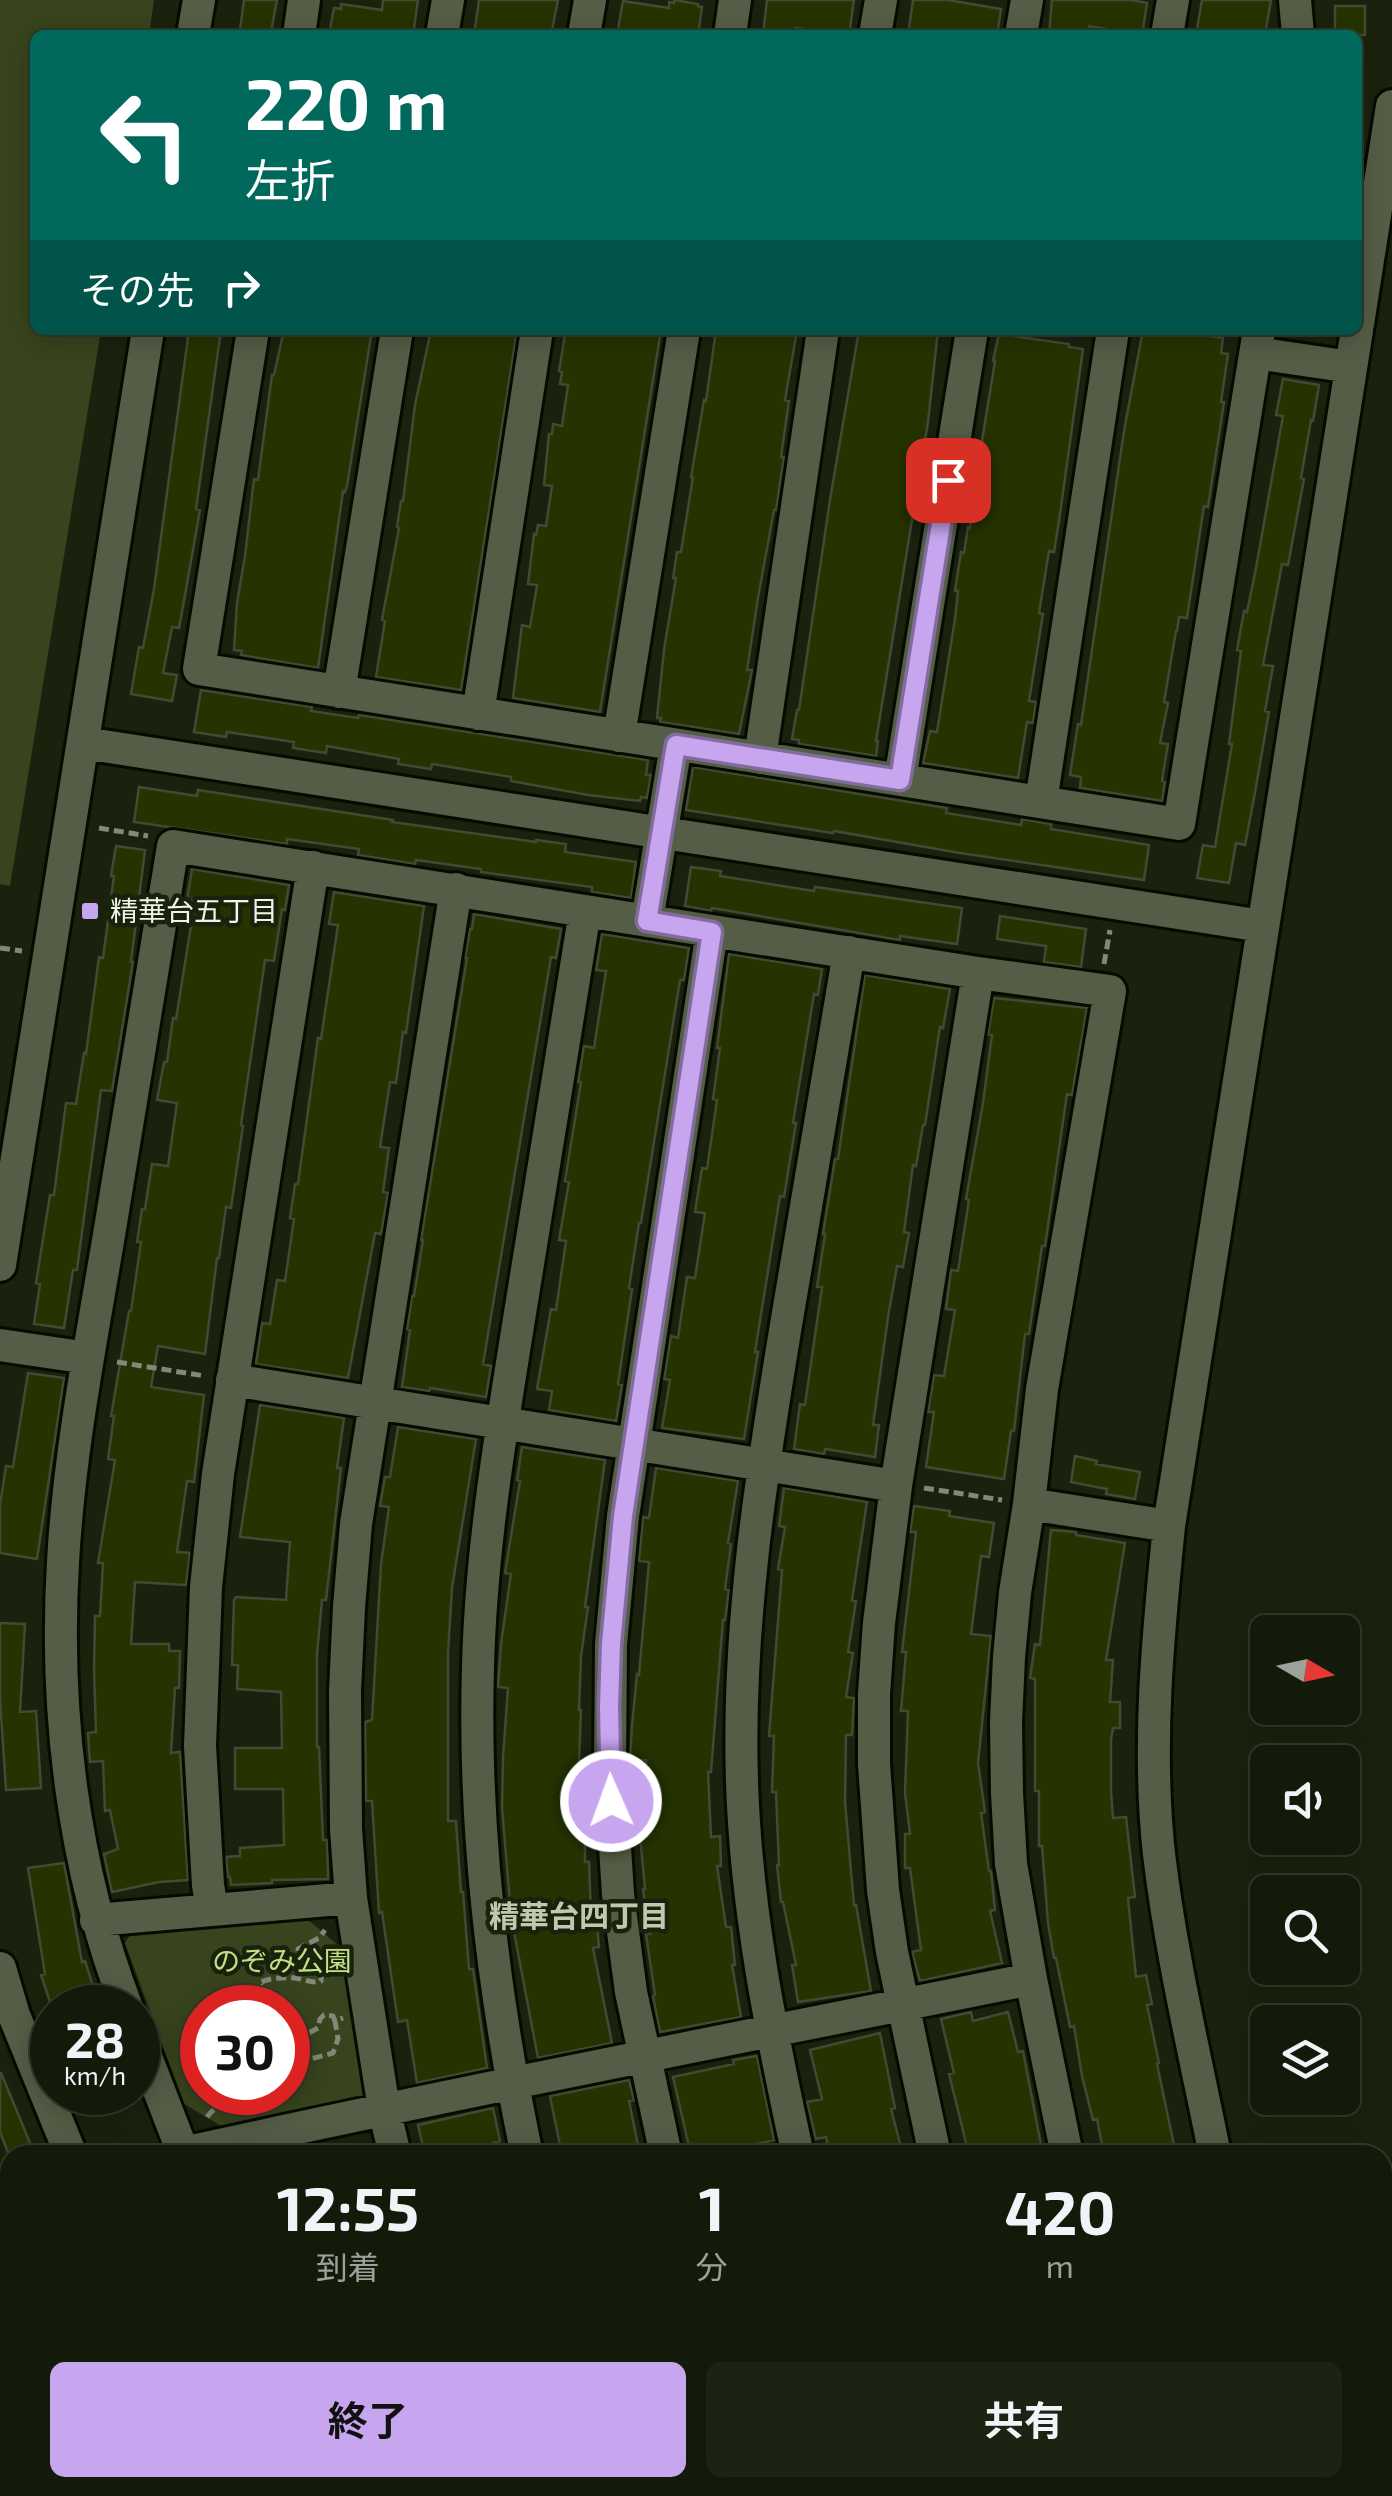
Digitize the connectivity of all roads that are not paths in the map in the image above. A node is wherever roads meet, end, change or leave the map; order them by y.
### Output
1 (199, 0) edge
2 (304, 0) edge
3 (448, 0) edge
4 (590, 0) edge
5 (735, 0) edge
6 (881, 0) edge
7 (1027, 0) edge
8 (1173, 0) edge
9 (1295, 0) edge
10 (194, 30) edge
11 (300, 30) edge
12 (443, 30) edge
13 (585, 30) edge
14 (731, 30) edge
15 (876, 30) edge
16 (1022, 30) edge
17 (1168, 30) edge
18 (1298, 30) edge
19 (1392, 106) edge
20 (1362, 295) edge
21 (147, 335) edge
22 (251, 335) edge
23 (396, 335) edge
24 (536, 335) edge
25 (683, 335) edge
26 (822, 335) edge
27 (971, 335) edge
28 (1113, 335) edge
29 (1356, 335) edge
30 (1258, 341) edge
31 (1351, 367) junction
32 (339, 692) junction
33 (478, 714) junction
34 (620, 736) junction
35 (84, 743) junction
36 (676, 745) junction
37 (760, 758) junction
38 (900, 780) junction
39 (1041, 802) junction
40 (661, 833) junction
41 (313, 868) junction
42 (456, 889) junction
43 (586, 911) junction
44 (647, 921) junction
45 (1262, 926) junction
46 (712, 932) junction
47 (849, 952) junction
48 (978, 973) junction
49 (0, 1265) edge
50 (0, 1345) edge
51 (88, 1358) junction
52 (232, 1380) junction
53 (374, 1404) junction
54 (502, 1424) junction
55 (634, 1446) junction
56 (763, 1466) junction
57 (896, 1486) junction
58 (1029, 1504) junction
59 (1168, 1526) junction
60 (351, 1898) junction
61 (212, 1908) junction
62 (96, 1920) junction
63 (0, 1968) edge
64 (1030, 1979) junction
65 (118, 1985) edge
66 (905, 2004) junction
67 (772, 2033) junction
68 (647, 2056) junction
69 (512, 2085) junction
70 (160, 2094) edge
71 (384, 2109) junction
72 (68, 2145) edge
73 (180, 2145) edge
74 (223, 2145) edge
75 (392, 2145) edge
76 (525, 2145) edge
77 (664, 2145) edge
78 (796, 2145) edge
79 (933, 2145) edge
80 (1066, 2145) edge
81 (1213, 2145) edge

1 - 10 street
2 - 11 street
3 - 12 street
4 - 13 street
5 - 14 street
6 - 15 street
7 - 16 street
8 - 17 street
9 - 18 street
19 - 20 street
21 - 35 street
22 - 32 street
23 - 32 street
24 - 33 street
25 - 34 street
26 - 37 street
27 - 38 street
28 - 39 street
29 - 31 street
30 - 31 street
30 - 39 street
31 - 45 street
32 - 33 street
33 - 34 street
34 - 36 street
35 - 40 street
35 - 49 street
36 - 37 street
36 - 40 street
37 - 38 street
38 - 39 street
40 - 44 street
40 - 45 street
41 - 42 street
41 - 51 street
41 - 52 street
42 - 43 street
42 - 53 street
43 - 44 street
43 - 54 street
44 - 46 street
45 - 59 street
46 - 47 street
46 - 55 street
47 - 48 street
47 - 56 street
48 - 57 street
48 - 58 street
50 - 51 street
51 - 62 street
52 - 53 street
52 - 61 street
53 - 54 street
53 - 60 street
54 - 55 street
54 - 69 street
55 - 56 street
55 - 68 street
56 - 57 street
56 - 67 street
57 - 66 street
58 - 59 street
58 - 64 street
59 - 81 street
60 - 61 street
60 - 71 street
61 - 62 street
62 - 65 street
63 - 72 street
64 - 66 street
64 - 80 street
66 - 67 street
66 - 79 street
67 - 68 street
67 - 78 street
68 - 69 street
68 - 77 street
69 - 71 street
69 - 76 street
70 - 73 street
71 - 74 street
71 - 75 street

